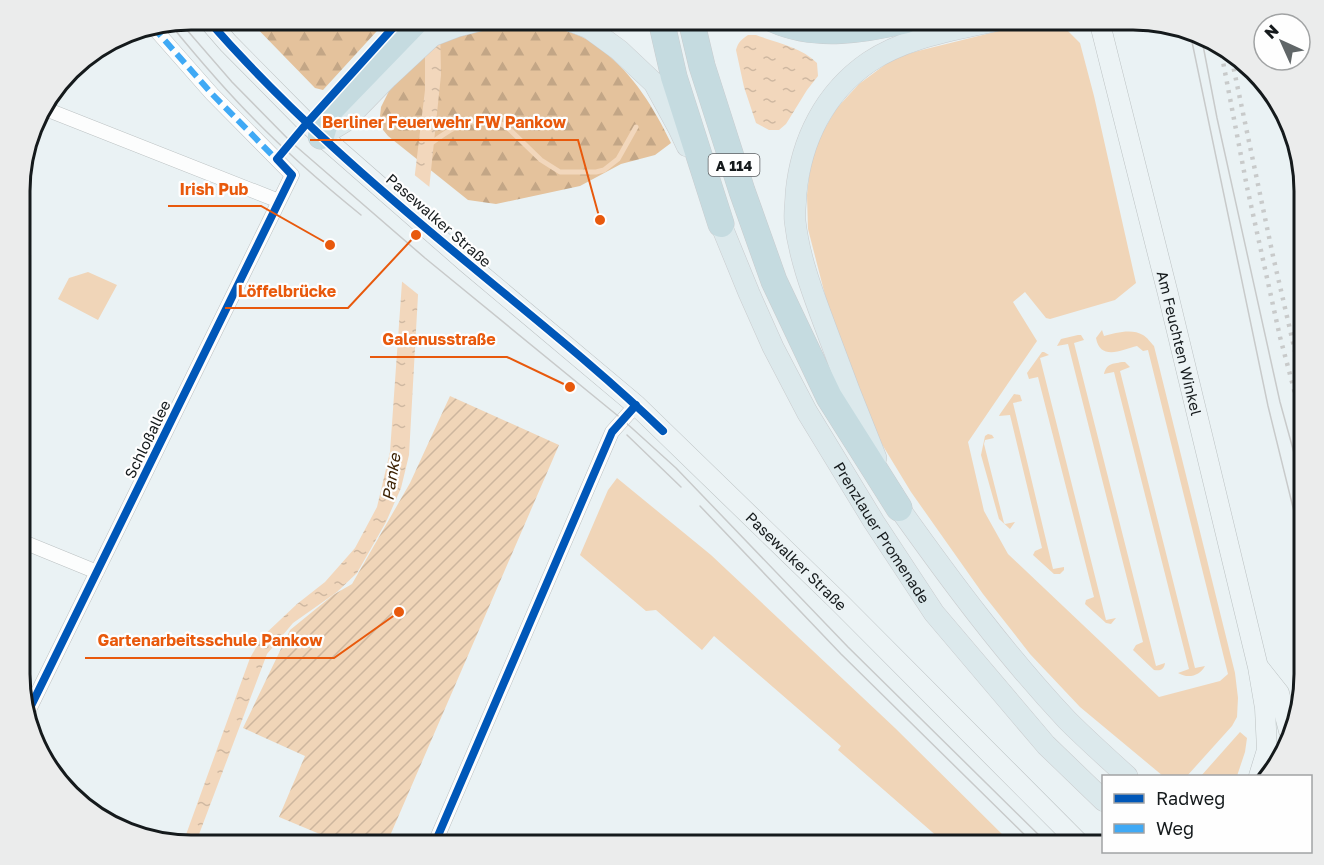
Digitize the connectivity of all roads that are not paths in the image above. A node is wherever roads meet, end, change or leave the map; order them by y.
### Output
1 (217, 30) edge
2 (407, 30) edge
3 (448, 30) edge
4 (592, 30) edge
5 (663, 30) edge
6 (693, 30) edge
7 (824, 30) edge
8 (850, 30) edge
9 (957, 30) edge
10 (1102, 30) edge
11 (158, 33) edge
12 (51, 111) edge
13 (321, 136) junction
14 (279, 201) junction
15 (721, 224) junction
16 (636, 405) junction
17 (898, 508) junction
18 (30, 545) edge
19 (97, 572) junction
20 (1258, 667) junction
21 (33, 703) edge
22 (1286, 723) edge
23 (1261, 771) edge
24 (1125, 775) edge
25 (1102, 799) edge
26 (438, 835) edge
27 (1071, 835) edge

1 - 13 main road, Pasewalker Straße
2 - 13 highway
3 - 13 main road
4 - 15 main road, Prenzlauer Promenade
5 - 15 highway, A 114
6 - 17 highway, A 114
7 - 8 highway
9 - 17 main road, Prenzlauer Promenade
10 - 20 main road, Am Feuchten Winkel
11 - 14 street, Schloßallee
12 - 14 street
13 - 16 main road, Pasewalker Straße
14 - 19 street, Schloßallee
15 - 25 main road, Prenzlauer Promenade
16 - 26 street
16 - 27 main road, Pasewalker Straße
17 - 24 main road, Prenzlauer Promenade
18 - 19 street
19 - 21 street, Schloßallee
20 - 22 main road, Am Feuchten Winkel
20 - 23 main road, Am Feuchten Winkel

